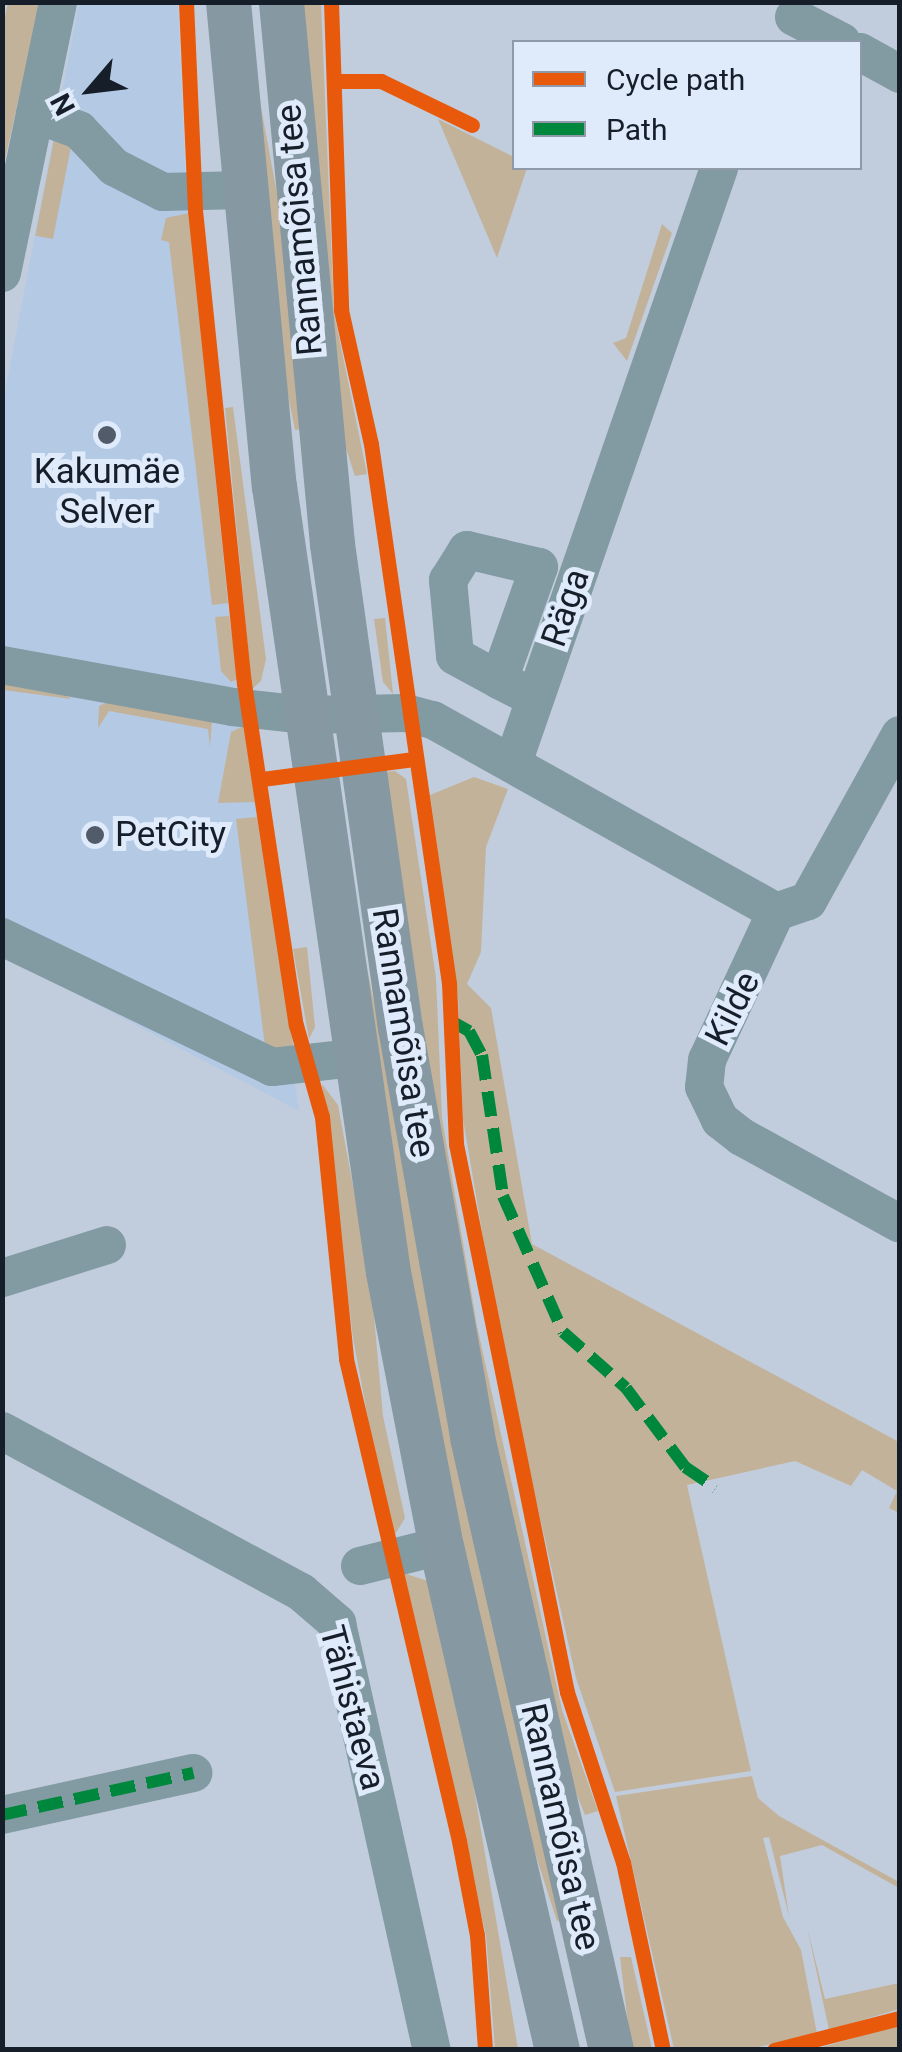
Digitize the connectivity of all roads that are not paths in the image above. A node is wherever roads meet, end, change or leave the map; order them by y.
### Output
1 (58, 2) edge
2 (228, 2) edge
3 (281, 2) edge
4 (792, 21) edge
5 (837, 40) edge
6 (862, 53) edge
7 (900, 74) edge
8 (35, 114) junction
9 (718, 170) edge
10 (242, 190) junction
11 (2, 273) edge
12 (539, 567) junction
13 (576, 579) junction
14 (2, 665) edge
15 (499, 680) junction
16 (535, 699) junction
17 (356, 713) junction
18 (305, 715) junction
19 (900, 735) edge
20 (513, 763) junction
21 (776, 912) junction
22 (2, 937) edge
23 (354, 1058) junction
24 (900, 1224) edge
25 (108, 1245) dead end
26 (2, 1278) edge
27 (2, 1431) edge
28 (441, 1546) junction
29 (360, 1566) dead end
30 (192, 1773) dead end
31 (2, 1816) edge
32 (528, 1931) junction
33 (432, 2050) edge
34 (531, 2050) edge
35 (556, 2050) edge
36 (610, 2050) edge

1 - 8 street
2 - 10 main road, Rannamõisa tee
3 - 17 main road, Rannamõisa tee
4 - 5 street
6 - 7 street
8 - 10 street
8 - 11 street
9 - 13 street, Räga
10 - 18 main road, Rannamõisa tee
12 - 13 street
12 - 15 street
12 - 15 street
13 - 16 street, Räga
14 - 18 street
15 - 16 street
16 - 20 street, Räga
17 - 18 street
17 - 20 street
17 - 36 main road, Rannamõisa tee
18 - 23 main road, Rannamõisa tee
19 - 21 street
20 - 21 street
21 - 24 street, Kilde
22 - 23 street
23 - 28 main road, Rannamõisa tee
25 - 26 street
27 - 33 street, Tähistaeva
28 - 29 street
28 - 32 main road, Rannamõisa tee
30 - 31 street
32 - 34 main road
32 - 35 main road, Rannamõisa tee

